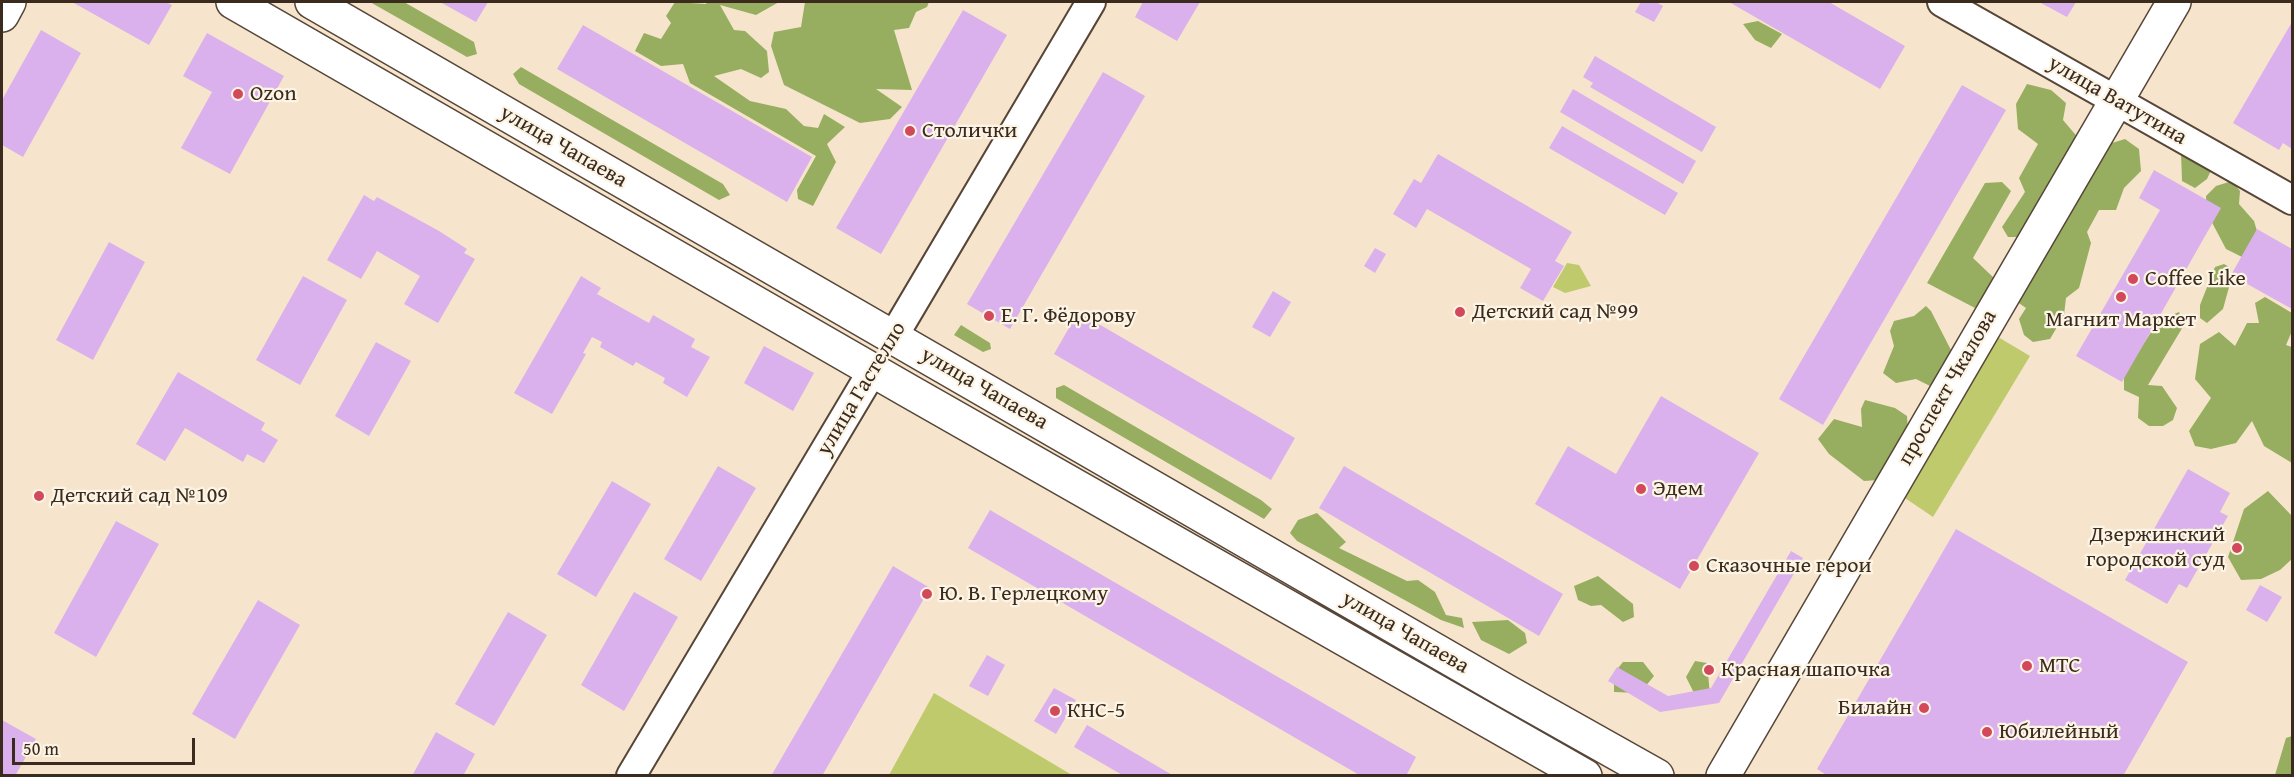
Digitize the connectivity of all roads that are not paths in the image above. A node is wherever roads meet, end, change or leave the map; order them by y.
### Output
1 (9, 2) edge
2 (233, 2) edge
3 (312, 2) edge
4 (1091, 2) edge
5 (1942, 2) edge
6 (2174, 2) edge
7 (2, 15) edge
8 (2116, 100) junction
9 (2292, 200) edge
10 (893, 337) junction
11 (873, 370) junction
12 (631, 776) edge
13 (1585, 776) edge
14 (1658, 776) edge
15 (1723, 776) edge

1 - 7 street
2 - 11 street
3 - 10 street, улица Чапаева
4 - 10 street, улица Гастелло
5 - 8 street, улица Ватутина
6 - 8 street, проспект Чкалова
8 - 9 street, улица Ватутина
8 - 15 street, проспект Чкалова
10 - 11 street, улица Гастелло
10 - 14 street, улица Чапаева
11 - 12 street, улица Гастелло
11 - 13 street

